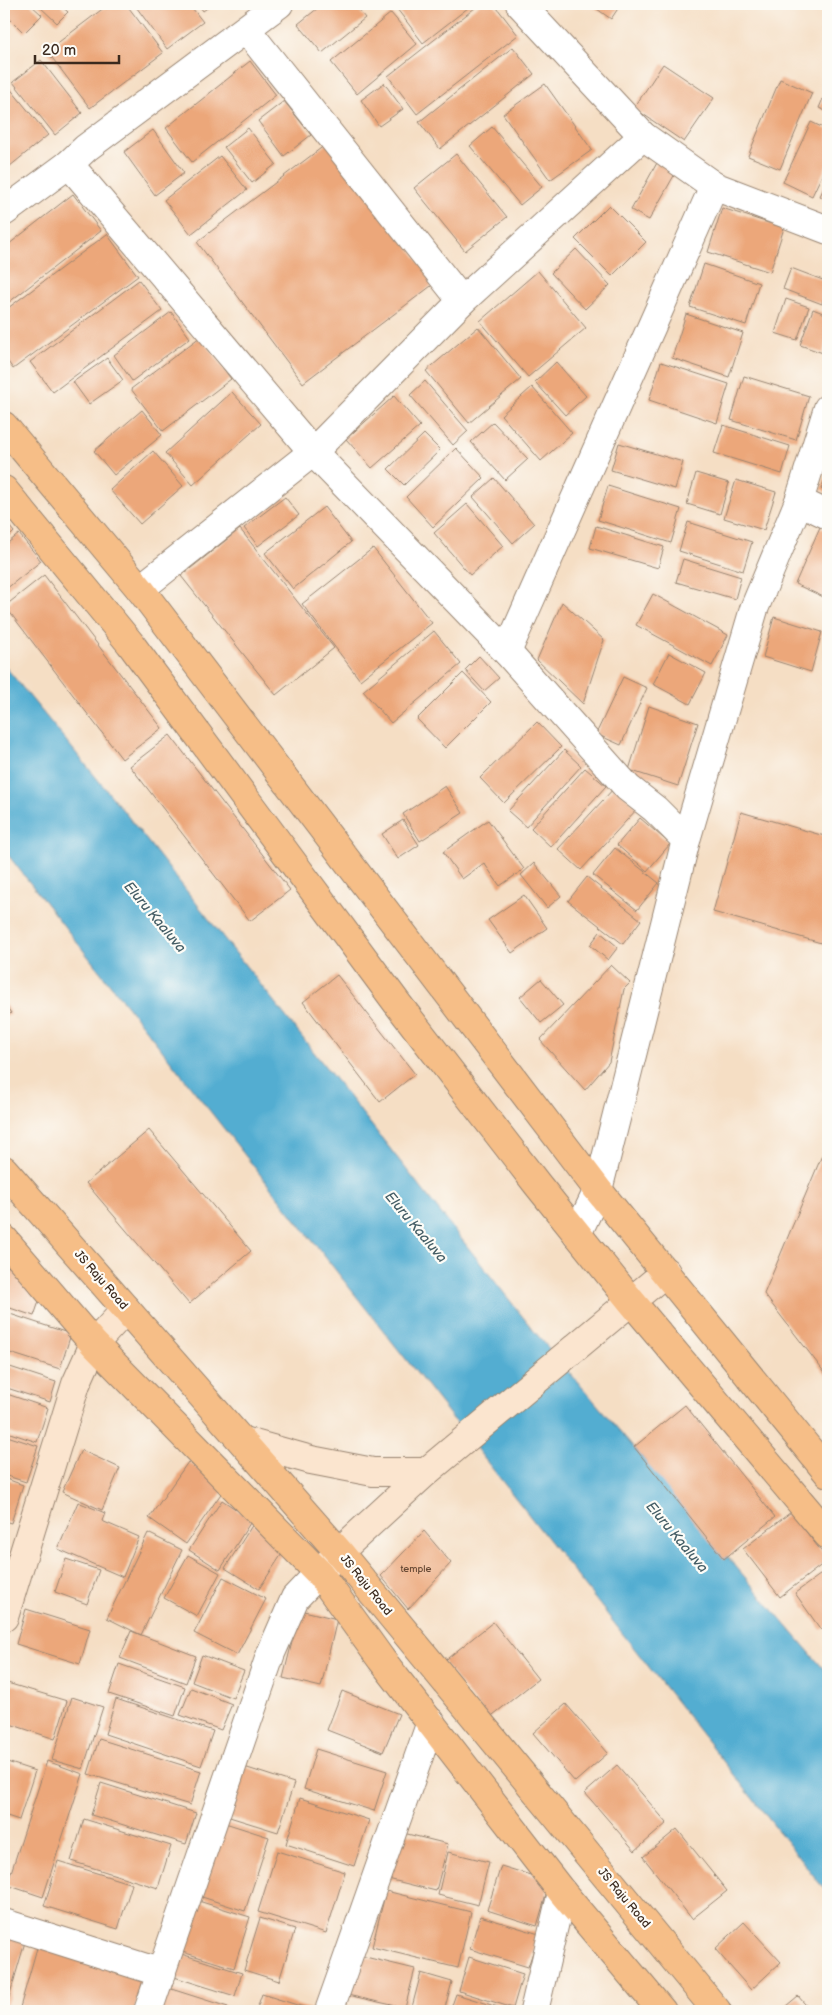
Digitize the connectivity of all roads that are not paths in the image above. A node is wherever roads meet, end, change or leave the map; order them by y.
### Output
1 (279, 4) edge
2 (520, 4) edge
3 (246, 29) junction
4 (643, 136) junction
5 (69, 164) junction
6 (714, 186) junction
7 (4, 212) edge
8 (828, 230) edge
9 (462, 301) junction
10 (828, 408) edge
11 (4, 426) edge
12 (313, 452) junction
13 (4, 490) edge
14 (799, 501) junction
15 (828, 515) edge
16 (140, 589) junction
17 (508, 652) junction
18 (686, 840) junction
19 (4, 1170) edge
20 (598, 1190) junction
21 (577, 1234) junction
22 (4, 1240) edge
23 (666, 1272) junction
24 (631, 1301) junction
25 (126, 1308) junction
26 (94, 1344) junction
27 (243, 1441) junction
28 (426, 1472) junction
29 (828, 1473) edge
30 (828, 1535) edge
31 (339, 1552) junction
32 (319, 1573) junction
33 (4, 1617) edge
34 (430, 1722) junction
35 (562, 1892) junction
36 (4, 1923) edge
37 (162, 1973) junction
38 (148, 2011) edge
39 (329, 2011) edge
40 (534, 2011) edge
41 (662, 2011) edge
42 (717, 2011) edge

1 - 3 street
2 - 4 street
3 - 5 street
3 - 9 street
4 - 6 street
4 - 9 street
5 - 7 street
5 - 12 street
6 - 8 street
6 - 17 street
9 - 12 street
10 - 14 street
11 - 16 main road
12 - 16 street
12 - 17 street
13 - 21 main road
14 - 15 street
14 - 18 street
16 - 20 main road
17 - 18 street
18 - 20 street
19 - 25 main road, JS Raju Road
20 - 21 street
20 - 23 main road
21 - 24 main road
22 - 26 main road
23 - 24 street
23 - 29 main road
24 - 28 street
24 - 30 main road
25 - 26 street
25 - 27 main road, JS Raju Road
26 - 32 main road
26 - 33 street
27 - 28 street
27 - 31 main road, JS Raju Road
28 - 31 street
31 - 32 street
31 - 42 main road, JS Raju Road
32 - 34 main road
32 - 37 street
34 - 35 main road
34 - 39 street
35 - 40 street
35 - 41 main road
36 - 37 street
37 - 38 street

